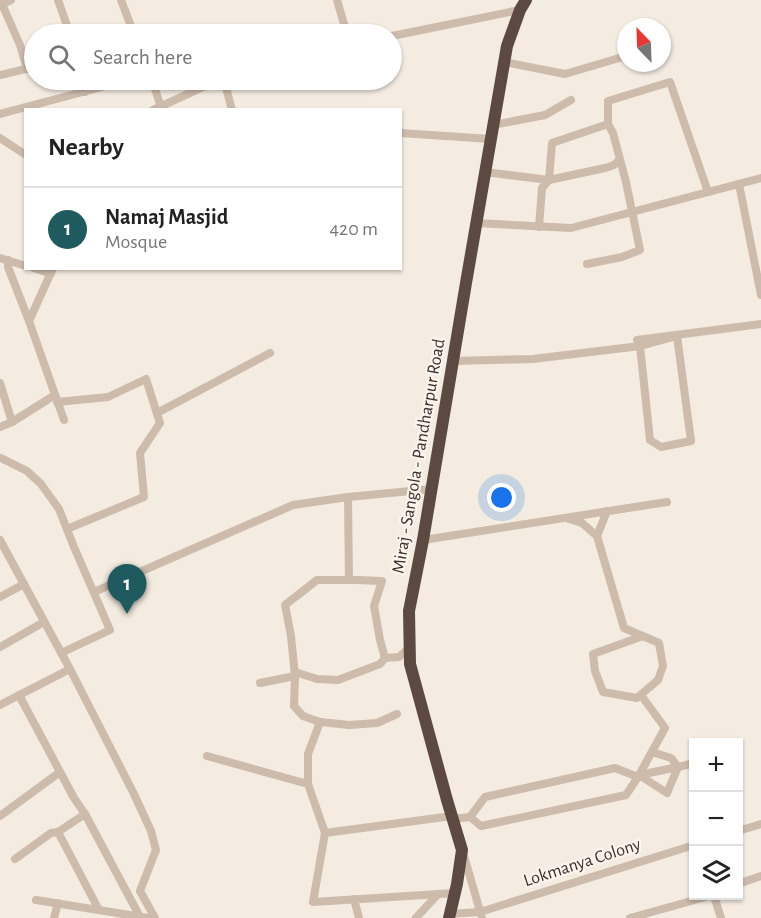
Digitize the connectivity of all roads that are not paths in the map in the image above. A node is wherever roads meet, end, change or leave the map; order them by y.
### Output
1 (11, 0) edge
2 (58, 0) edge
3 (121, 0) edge
4 (337, 0) edge
5 (1, 5) edge
6 (523, 5) edge
7 (66, 24) edge
8 (130, 24) edge
9 (344, 24) edge
10 (402, 34) edge
11 (24, 53) edge
12 (617, 59) edge
13 (504, 62) junction
14 (24, 70) edge
15 (0, 75) edge
16 (92, 90) edge
17 (154, 90) edge
18 (197, 90) edge
19 (227, 90) edge
20 (85, 92) joint
21 (571, 100) dead end
22 (159, 108) edge
23 (231, 108) edge
24 (0, 114) edge
25 (608, 124) junction
26 (493, 125) junction
27 (402, 133) edge
28 (0, 138) edge
29 (491, 139) junction
30 (24, 155) edge
31 (619, 160) junction
32 (485, 172) junction
33 (761, 178) edge
34 (549, 180) junction
35 (739, 184) junction
36 (708, 192) junction
37 (633, 212) junction
38 (476, 223) junction
39 (539, 227) junction
40 (4, 259) edge
41 (587, 264) dead end
42 (24, 265) edge
43 (52, 272) edge
44 (761, 295) edge
45 (29, 321) junction
46 (761, 324) edge
47 (677, 336) junction
48 (640, 346) junction
49 (270, 352) dead end
50 (453, 361) junction
51 (0, 383) edge
52 (56, 398) junction
53 (157, 413) junction
54 (64, 420) dead end
55 (12, 422) junction
56 (0, 427) edge
57 (0, 458) edge
58 (432, 489) junction
59 (348, 497) junction
60 (667, 502) dead end
61 (607, 511) junction
62 (566, 518) junction
63 (67, 529) junction
64 (597, 536) junction
65 (0, 540) edge
66 (423, 540) junction
67 (349, 580) junction
68 (24, 584) junction
69 (94, 592) junction
70 (0, 597) edge
71 (44, 622) junction
72 (644, 636) junction
73 (0, 647) edge
74 (409, 648) junction
75 (61, 653) junction
76 (385, 658) junction
77 (70, 669) junction
78 (295, 674) junction
79 (260, 683) dead end
80 (19, 695) junction
81 (641, 695) junction
82 (0, 705) edge
83 (397, 714) dead end
84 (320, 723) junction
85 (652, 752) junction
86 (207, 756) dead end
87 (689, 764) edge
88 (678, 767) junction
89 (60, 772) junction
90 (638, 776) junction
91 (308, 784) junction
92 (85, 814) junction
93 (0, 816) edge
94 (470, 817) junction
95 (452, 818) junction
96 (761, 824) edge
97 (743, 829) edge
98 (58, 832) junction
99 (325, 833) junction
100 (690, 846) edge
101 (462, 850) junction
102 (15, 859) dead end
103 (760, 878) edge
104 (743, 883) edge
105 (455, 892) junction
106 (438, 894) junction
107 (354, 899) junction
108 (36, 900) dead end
109 (698, 900) edge
110 (715, 900) edge
111 (58, 903) junction
112 (99, 910) junction
113 (660, 914) edge
114 (481, 915) edge
115 (449, 916) edge
116 (144, 917) edge
117 (54, 918) edge
118 (155, 918) edge
119 (359, 918) edge
120 (416, 918) edge
121 (630, 918) edge
122 (721, 918) edge

1 - 5 street
2 - 7 street
3 - 8 street
4 - 9 street
5 - 11 street
6 - 10 street
6 - 13 highway, Miraj - Sangola - Pandharpur Road
12 - 13 street
13 - 26 highway, Miraj - Sangola - Pandharpur Road
14 - 15 street
16 - 20 street
17 - 22 street
18 - 22 street
19 - 23 street
20 - 24 street
21 - 26 street
25 - 31 street
25 - 34 street
25 - 36 street
26 - 29 highway, Miraj - Sangola - Pandharpur Road
27 - 29 street
28 - 30 street
29 - 32 highway, Miraj - Sangola - Pandharpur Road
31 - 34 street
31 - 37 street
32 - 34 street
32 - 38 highway, Miraj - Sangola - Pandharpur Road
33 - 35 street
34 - 39 street
35 - 36 street
35 - 44 street
36 - 37 street
37 - 39 street
37 - 41 street
38 - 39 street
38 - 50 highway, Miraj - Sangola - Pandharpur Road
40 - 42 street
40 - 45 street
43 - 45 street
45 - 52 street
46 - 47 street
47 - 48 street
47 - 48 street
48 - 50 street
49 - 53 street
50 - 58 highway, Miraj - Sangola - Pandharpur Road
51 - 55 street
52 - 53 street
52 - 54 street
52 - 55 street
53 - 63 street
55 - 56 street
57 - 63 street
58 - 59 street
58 - 66 highway, Miraj - Sangola - Pandharpur Road
59 - 67 street
59 - 69 street
60 - 61 street
61 - 62 street
61 - 64 street
62 - 64 street
62 - 66 street
63 - 69 street
64 - 72 street
65 - 68 street
66 - 74 highway, Miraj - Sangola - Pandharpur Road
67 - 76 street
67 - 78 street
68 - 70 street
68 - 71 street
69 - 75 street
71 - 73 street
71 - 75 street
72 - 81 street
72 - 81 street
74 - 76 street
74 - 95 highway, Miraj - Sangola - Pandharpur Road
75 - 77 street
76 - 78 street
77 - 80 street
77 - 118 street
78 - 79 street
78 - 84 street
80 - 82 street
80 - 89 street
81 - 85 street
83 - 84 street
84 - 91 street
85 - 88 street
85 - 90 street
86 - 91 street
87 - 88 street
88 - 90 street
88 - 90 street
89 - 92 street
89 - 93 street
90 - 94 street
90 - 94 street
91 - 99 street
92 - 98 street
92 - 116 street
94 - 95 street
95 - 99 street
95 - 101 highway, Miraj - Sangola - Pandharpur Road
96 - 97 street
98 - 102 street
98 - 112 street
99 - 107 street
100 - 114 street, Lokmanya Colony
101 - 105 highway, Miraj - Sangola - Pandharpur Road
101 - 114 street
103 - 104 street
105 - 106 street
105 - 115 highway, Miraj - Sangola - Pandharpur Road
106 - 107 street
106 - 120 street
107 - 119 street
108 - 111 street
109 - 113 street
110 - 122 street
111 - 112 street
111 - 117 street
112 - 116 street
113 - 121 street
114 - 115 street, Lokmanya Colony

